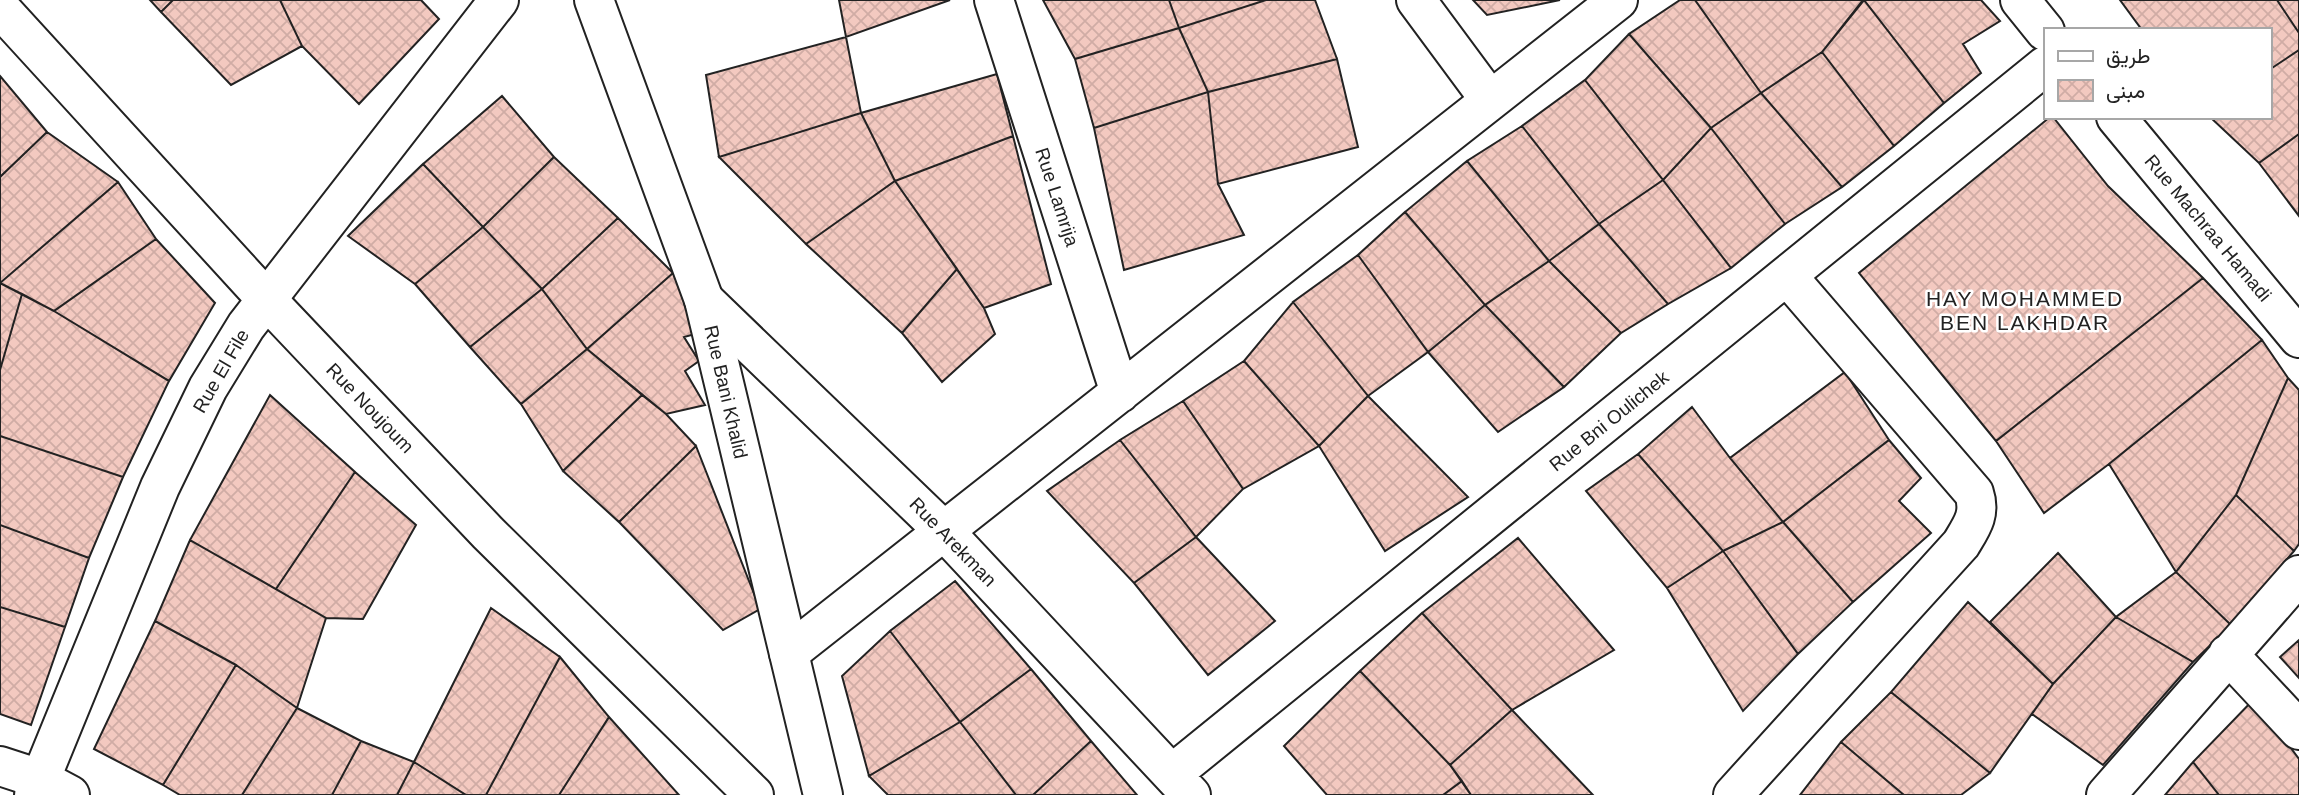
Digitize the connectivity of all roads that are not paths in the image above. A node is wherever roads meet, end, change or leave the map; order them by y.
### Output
1 (499, 0) edge
2 (594, 0) edge
3 (994, 0) edge
4 (1416, 0) edge
5 (1618, 0) edge
6 (2020, 0) edge
7 (0, 8) edge
8 (2044, 30) edge
9 (2044, 67) edge
10 (1490, 100) junction
11 (2118, 119) edge
12 (1788, 276) junction
13 (267, 300) junction
14 (704, 300) junction
15 (2299, 338) edge
16 (1120, 393) junction
17 (945, 532) junction
18 (2299, 575) edge
19 (789, 653) junction
20 (2228, 654) junction
21 (2299, 730) edge
22 (0, 766) edge
23 (1181, 785) edge
24 (48, 790) edge
25 (754, 795) edge
26 (823, 795) edge
27 (1733, 795) edge
28 (2106, 795) edge

1 - 13 street, Rue El File
2 - 14 street, Rue Bani Khalid
3 - 16 street, Rue Lamrija
4 - 10 street
5 - 10 street
6 - 8 street
7 - 13 street, Rue Noujoum
9 - 12 street, Rue Bni Oulichek
10 - 16 street
11 - 15 street, Rue Machraa Hamadi
12 - 23 street, Rue Bni Oulichek
12 - 27 street
13 - 24 street, Rue El File
13 - 25 street, Rue Noujoum
14 - 17 street, Rue Arekman
14 - 19 street, Rue Bani Khalid
16 - 17 street
17 - 19 street
17 - 23 street, Rue Arekman
18 - 20 street
19 - 26 street, Rue Bani Khalid
20 - 21 street
20 - 28 street
22 - 24 street

